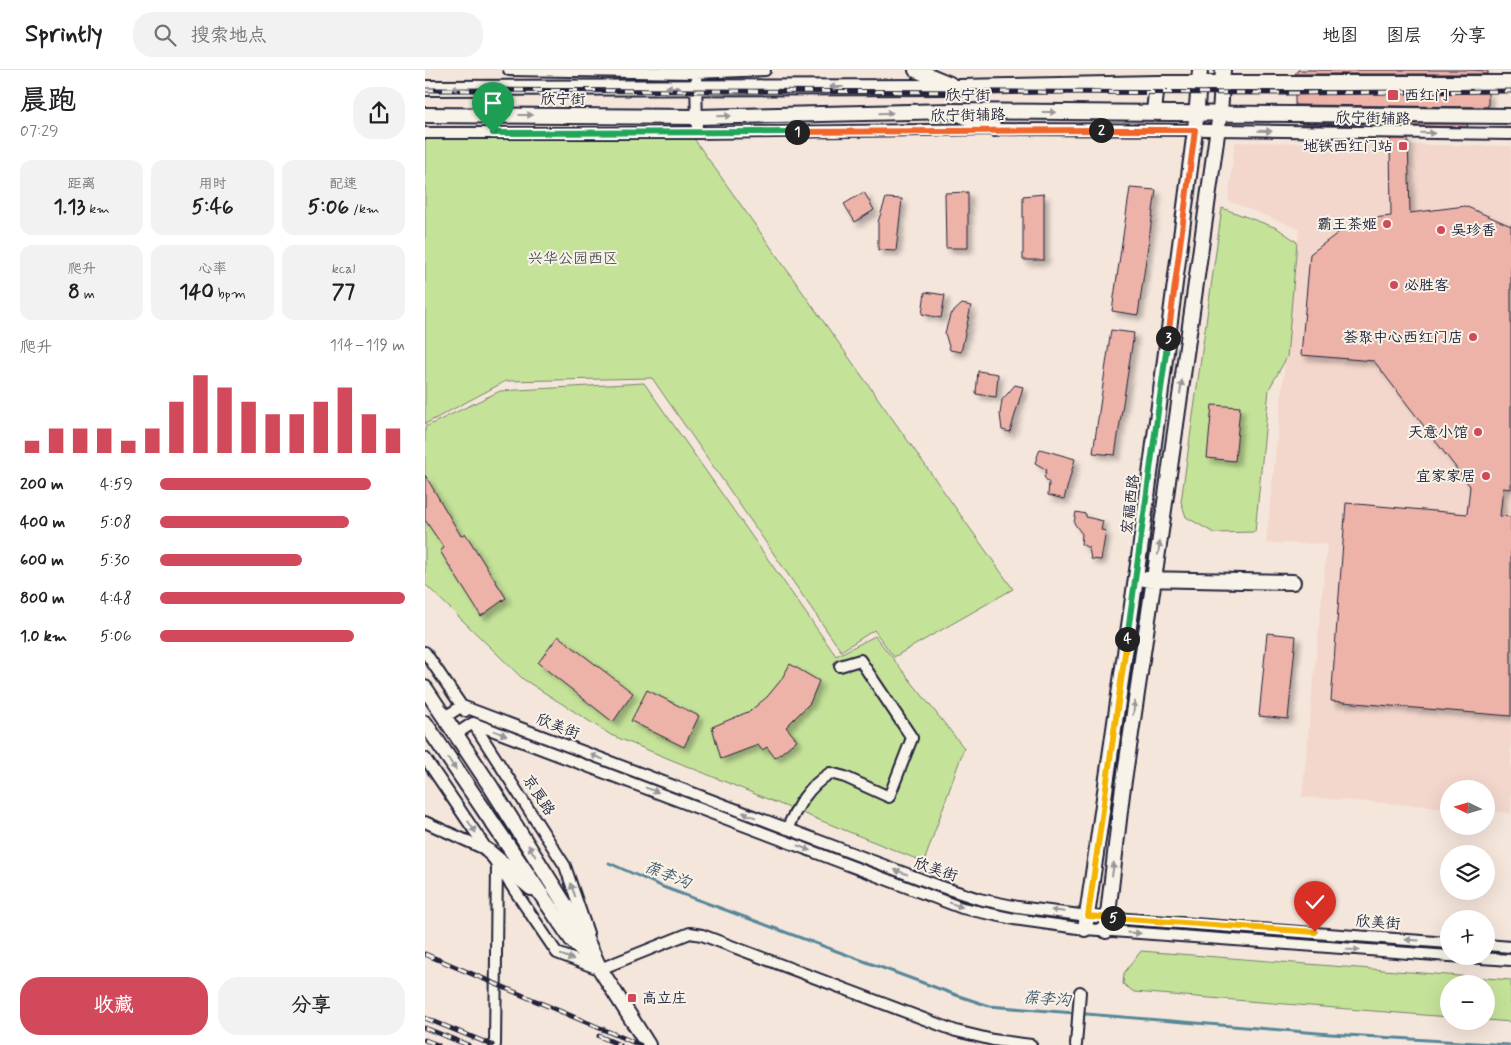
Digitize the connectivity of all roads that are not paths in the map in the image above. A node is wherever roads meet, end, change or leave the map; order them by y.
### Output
1 (509, 70) edge
2 (765, 70) edge
3 (916, 70) edge
4 (578, 71) edge
5 (591, 71) edge
6 (1200, 76) edge
7 (1223, 76) edge
8 (697, 80) junction
9 (1157, 83) junction
10 (1511, 83) edge
11 (426, 87) edge
12 (958, 87) junction
13 (952, 111) junction
14 (1154, 112) junction
15 (1197, 113) junction
16 (1220, 113) junction
17 (425, 114) edge
18 (1511, 116) edge
19 (697, 117) junction
20 (995, 129) junction
21 (1195, 130) junction
22 (1217, 130) junction
23 (425, 133) edge
24 (697, 133) junction
25 (1511, 134) edge
26 (1136, 578) junction
27 (1154, 579) junction
28 (1293, 582) dead end
29 (425, 652) edge
30 (840, 666) dead end
31 (425, 688) edge
32 (462, 706) junction
33 (445, 717) junction
34 (473, 723) junction
35 (425, 724) edge
36 (456, 734) junction
37 (425, 758) edge
38 (425, 822) edge
39 (787, 829) junction
40 (488, 851) junction
41 (497, 864) junction
42 (546, 901) junction
43 (1087, 922) junction
44 (1106, 924) junction
45 (1440, 942) edge
46 (1495, 946) edge
47 (1511, 947) edge
48 (1440, 955) edge
49 (1495, 959) edge
50 (1511, 960) edge
51 (600, 969) junction
52 (1080, 993) dead end
53 (1076, 1043) edge
54 (495, 1045) edge
55 (649, 1045) edge
56 (1031, 1045) edge

1 - 4 street
2 - 8 street
3 - 12 main road
4 - 5 street
5 - 8 street
6 - 7 main road, 欣宁街
6 - 9 main road, 欣宁街
6 - 15 main road, 宏福西路
7 - 10 main road, 欣宁街
7 - 16 main road
8 -> 11 main road, 欣宁街
12 -> 8 main road, 欣宁街
8 - 19 street
9 - 12 main road, 欣宁街
9 - 14 main road
13 -> 14 main road, 欣宁街
19 -> 13 main road, 欣宁街
13 - 20 main road
14 - 15 main road, 欣宁街
15 - 16 main road, 欣宁街
15 - 21 main road, 宏福西路
16 - 18 main road, 欣宁街
16 - 22 main road
17 -> 19 main road, 欣宁街
19 - 24 street
20 - 21 street, 欣宁街辅路
20 - 24 street, 欣宁街辅路
21 - 22 street, 欣宁街辅路
21 - 26 main road, 宏福西路
22 -> 25 street, 欣宁街辅路
27 -> 22 main road
23 - 24 street, 欣宁街辅路
26 - 27 main road
26 - 43 main road, 宏福西路
27 - 28 main road
44 -> 27 main road
29 - 32 street, 京良路
30 - 39 street
31 - 33 main road, 京良路
32 - 33 street
32 - 34 street, 京良路
39 -> 32 street, 欣美街
33 - 36 main road, 京良路
34 - 36 street
34 -> 43 street, 欣美街
51 -> 34 street, 京良路
35 -> 42 main road, 京良路
51 -> 36 main road, 京良路
37 -> 40 street
38 - 40 street
43 -> 39 street, 欣美街
40 - 41 street
40 - 42 main road
41 -> 51 street
41 - 54 street
42 - 51 main road, 京良路
43 - 44 street, 欣美街
45 -> 44 street, 欣美街
44 -> 48 street, 欣美街
46 - 47 street
49 - 50 street, 欣美街
51 - 55 main road, 京良路
51 - 56 street
52 - 53 street

